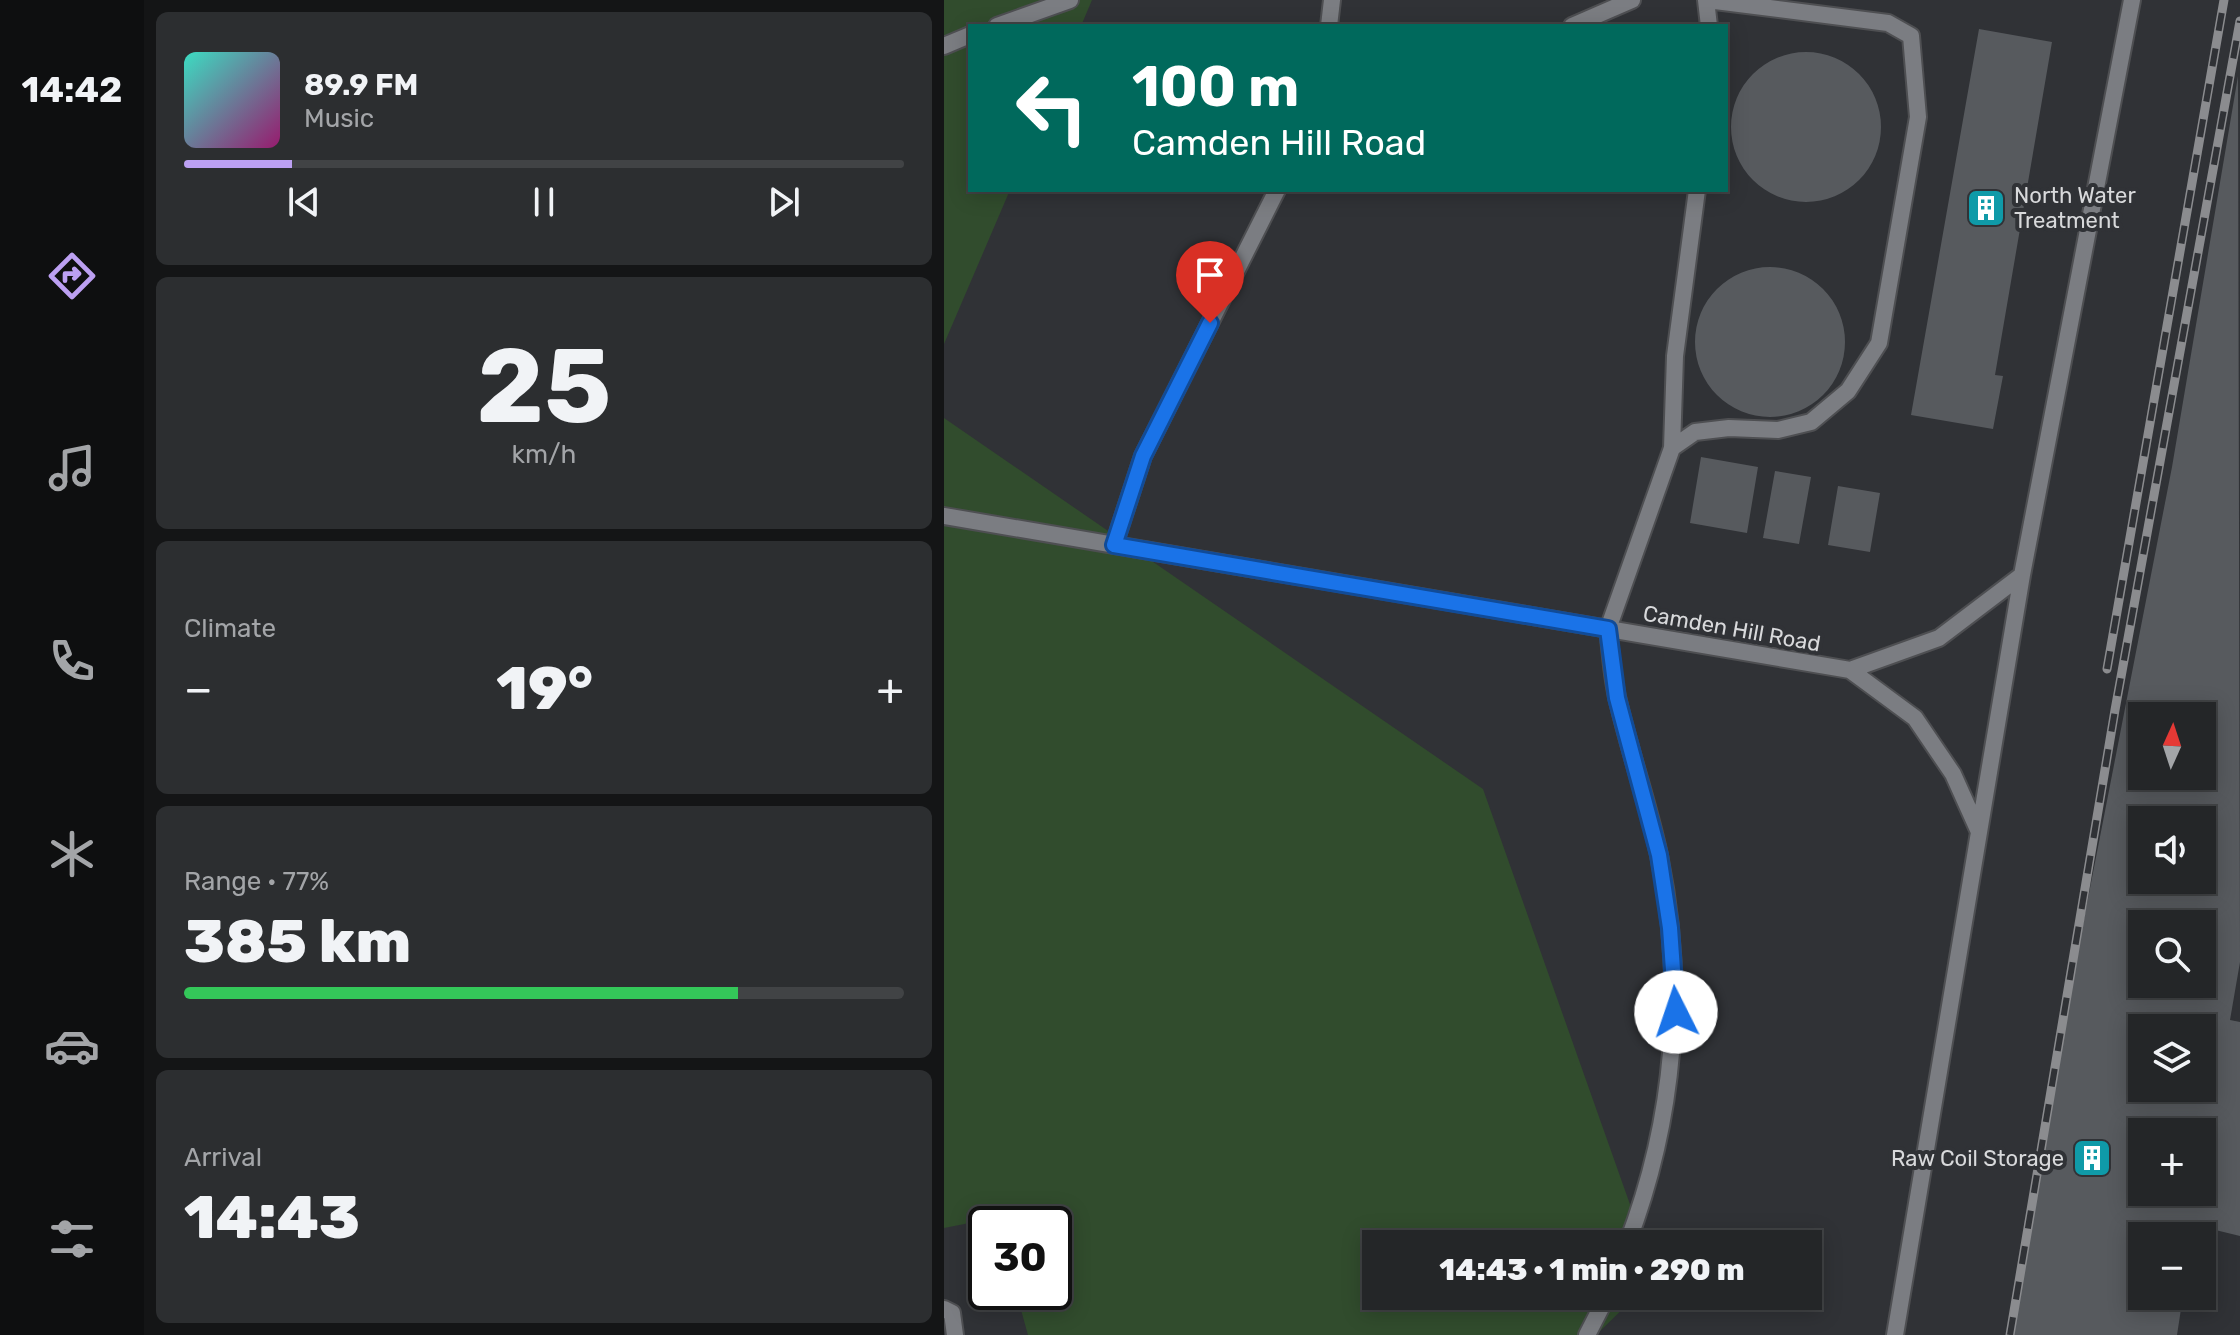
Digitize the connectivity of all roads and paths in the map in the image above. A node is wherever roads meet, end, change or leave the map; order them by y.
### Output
1 (1070, 0) edge
2 (1332, 0) edge
3 (1632, 0) edge
4 (1706, 0) edge
5 (2132, 0) edge
6 (1003, 24) edge
7 (1329, 24) edge
8 (1577, 24) edge
9 (1709, 24) edge
10 (968, 36) edge
11 (944, 46) edge
12 (1276, 192) edge
13 (1697, 192) edge
14 (1672, 448) junction
15 (944, 516) edge
16 (1114, 545) junction
17 (2022, 575) junction
18 (1608, 629) junction
19 (1850, 670) junction
20 (1979, 833) junction
21 (1633, 1230) edge
22 (944, 1309) edge
23 (1600, 1310) edge
24 (955, 1335) edge
25 (1587, 1335) edge
26 (1895, 1335) edge

1 - 6 street
2 - 7 street
3 - 8 street
4 - 9 street
4 - 14 street
5 - 17 street
10 - 11 street
12 - 16 street
13 - 14 street
14 - 18 street
15 - 16 street, Camden Hill Road
16 - 18 street, Camden Hill Road
17 - 19 street
17 - 20 street
18 - 19 street, Camden Hill Road
18 - 21 street
19 - 20 street
20 - 26 street
22 - 24 street
23 - 25 street

